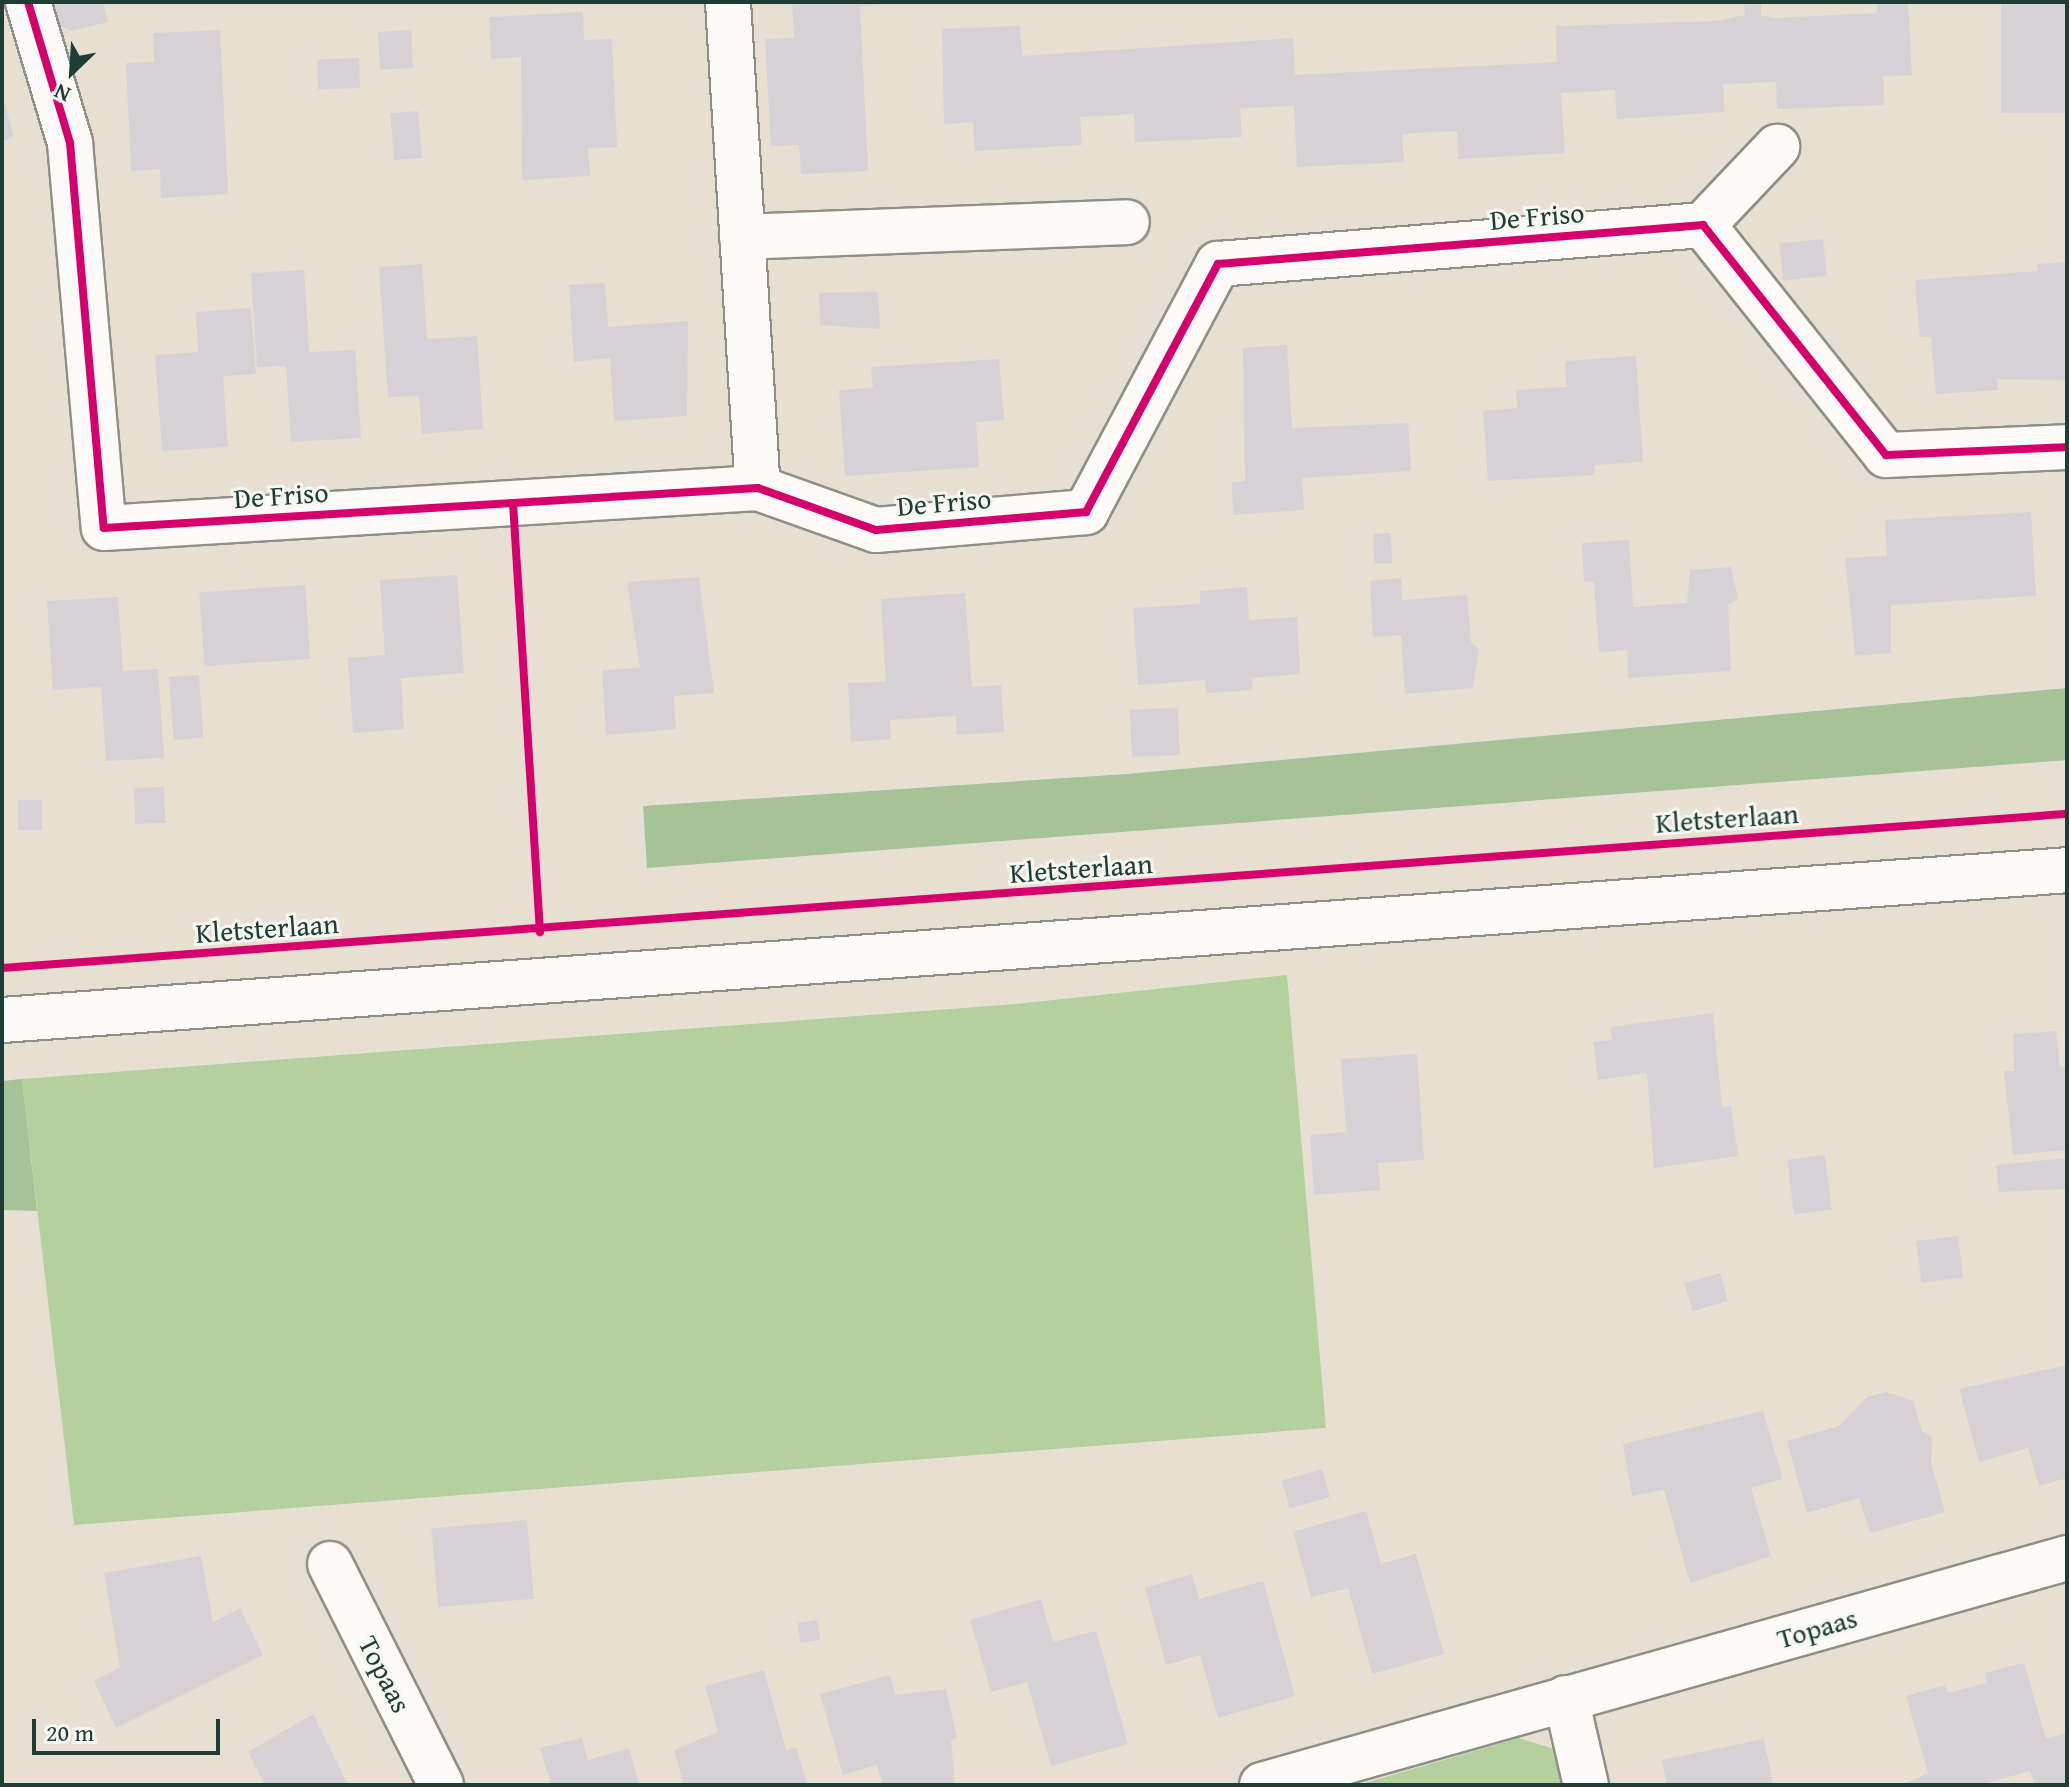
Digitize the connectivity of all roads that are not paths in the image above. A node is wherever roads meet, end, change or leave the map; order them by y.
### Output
1 (28, 2) edge
2 (728, 2) edge
3 (1777, 147) dead end
4 (1127, 222) dead end
5 (1703, 225) junction
6 (742, 237) junction
7 (2067, 447) edge
8 (758, 488) junction
9 (2067, 870) edge
10 (2, 1020) edge
11 (2067, 1558) edge
12 (330, 1564) dead end
13 (1566, 1698) junction
14 (441, 1785) edge
15 (1262, 1785) edge
16 (1586, 1785) edge

1 - 8 street, De Friso
2 - 6 street
3 - 5 street
4 - 6 street
5 - 7 street
5 - 8 street, De Friso
6 - 8 street
9 - 10 street
11 - 13 street, Topaas
12 - 14 street, Topaas
13 - 15 street, Topaas
13 - 16 street

